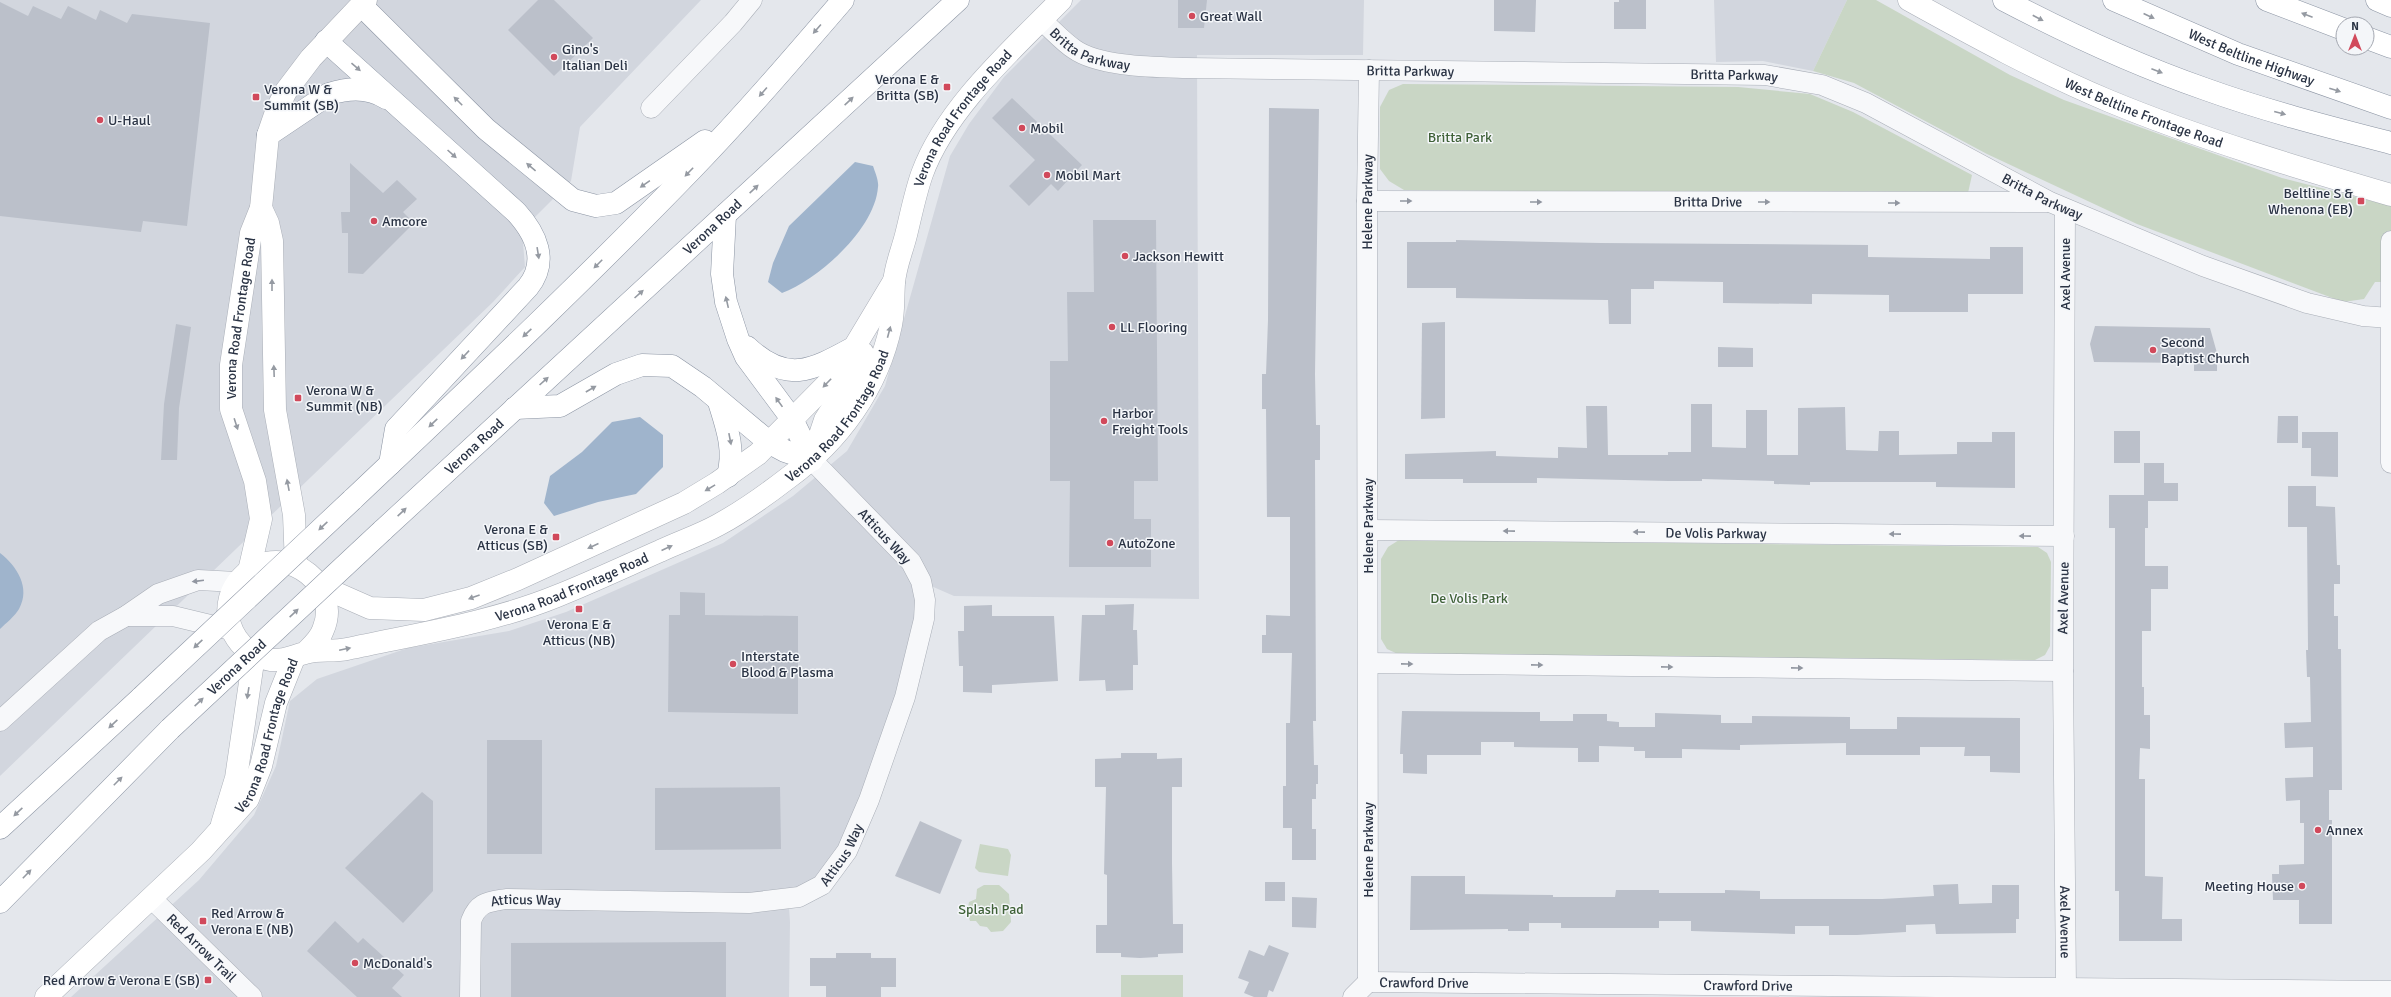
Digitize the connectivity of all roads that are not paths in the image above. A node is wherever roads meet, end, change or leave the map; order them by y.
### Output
1 (752, 0) edge
2 (843, 0) edge
3 (958, 0) edge
4 (1061, 0) edge
5 (1909, 0) edge
6 (2004, 0) edge
7 (2114, 0) edge
8 (2267, 0) edge
9 (2377, 0) edge
10 (364, 3) edge
11 (2391, 6) edge
12 (1041, 20) junction
13 (2335, 26) edge
14 (326, 41) junction
15 (2375, 41) edge
16 (2391, 47) edge
17 (1369, 70) junction
18 (651, 108) dead end
19 (2391, 108) edge
20 (404, 110) junction
21 (745, 113) junction
22 (268, 135) junction
23 (2391, 144) edge
24 (2391, 195) edge
25 (1367, 201) junction
26 (2057, 205) junction
27 (261, 208) junction
28 (725, 215) junction
29 (2391, 241) edge
30 (894, 281) junction
31 (2390, 318) junction
32 (870, 322) junction
33 (738, 339) junction
34 (854, 348) junction
35 (719, 402) junction
36 (515, 408) junction
37 (792, 419) junction
38 (770, 443) junction
39 (812, 460) junction
40 (390, 464) junction
41 (2391, 464) edge
42 (728, 476) junction
43 (1368, 530) junction
44 (2064, 536) junction
45 (296, 565) junction
46 (243, 576) junction
47 (320, 586) junction
48 (126, 616) junction
49 (232, 630) junction
50 (254, 655) junction
51 (300, 655) junction
52 (1368, 663) junction
53 (2062, 671) junction
54 (0, 721) edge
55 (222, 827) junction
56 (0, 828) edge
57 (151, 898) junction
58 (0, 902) edge
59 (1368, 982) junction
60 (2066, 987) junction
61 (2391, 991) edge
62 (46, 997) edge
63 (252, 997) edge
64 (470, 997) edge
65 (1353, 997) edge

1 - 18 street
2 -> 21 main road
28 -> 3 main road, Verona Road
4 - 12 main road, Verona Road Frontage Road
5 - 24 main road, West Beltline Frontage Road
6 -> 23 main road
7 -> 19 main road, West Beltline Highway
13 -> 8 main road
9 - 11 main road
10 - 14 main road, Verona Road Frontage Road
21 -> 10 main road
12 - 17 street, Britta Parkway
12 - 30 main road, Verona Road Frontage Road
14 -> 20 main road
14 - 22 main road, Verona Road Frontage Road
15 - 16 main road
17 - 25 street, Helene Parkway
17 - 26 street, Britta Parkway
20 - 22 main road
20 -> 40 main road
21 -> 40 main road
22 - 27 main road, Verona Road Frontage Road
25 -> 26 street, Britta Drive
25 - 43 street, Helene Parkway
26 - 31 street, Britta Parkway
26 - 44 street, Axel Avenue
45 -> 27 main road, Verona Road Frontage Road
27 -> 46 main road, Verona Road Frontage Road
33 -> 28 main road
36 -> 28 main road, Verona Road
29 - 31 street
30 - 32 main road, Verona Road Frontage Road
39 -> 30 main road, Verona Road Frontage Road
31 - 41 street
32 - 34 main road, Verona Road Frontage Road
32 - 39 main road
33 - 34 main road
37 -> 33 main road
34 -> 37 main road, Verona Road Frontage Road
36 -> 35 main road
35 - 38 main road
35 -> 42 main road
58 -> 36 main road, Verona Road, bridge
37 - 38 main road, Verona Road Frontage Road
37 - 39 main road
38 - 39 main road
38 - 42 main road, Verona Road Frontage Road
51 -> 39 main road, Verona Road Frontage Road
39 - 64 street, Atticus Way
40 -> 56 main road, bridge
42 -> 47 main road, Verona Road Frontage Road
44 -> 43 street, De Volis Parkway
43 - 52 street, Helene Parkway
44 - 53 street, Axel Avenue
45 - 46 main road
45 - 47 main road
46 -> 48 street
46 - 49 main road
47 - 51 main road
48 - 49 street
48 - 54 street
49 - 50 main road
50 - 51 main road
50 -> 55 main road, Verona Road Frontage Road
51 - 55 main road, Verona Road Frontage Road
52 -> 53 street
52 - 59 street, Helene Parkway
53 - 60 street, Axel Avenue
55 - 57 main road, Verona Road Frontage Road
57 - 62 main road, Verona Road Frontage Road
57 - 63 street, Red Arrow Trail
59 - 60 street, Crawford Drive
59 - 65 street
60 - 61 street, Crawford Drive

